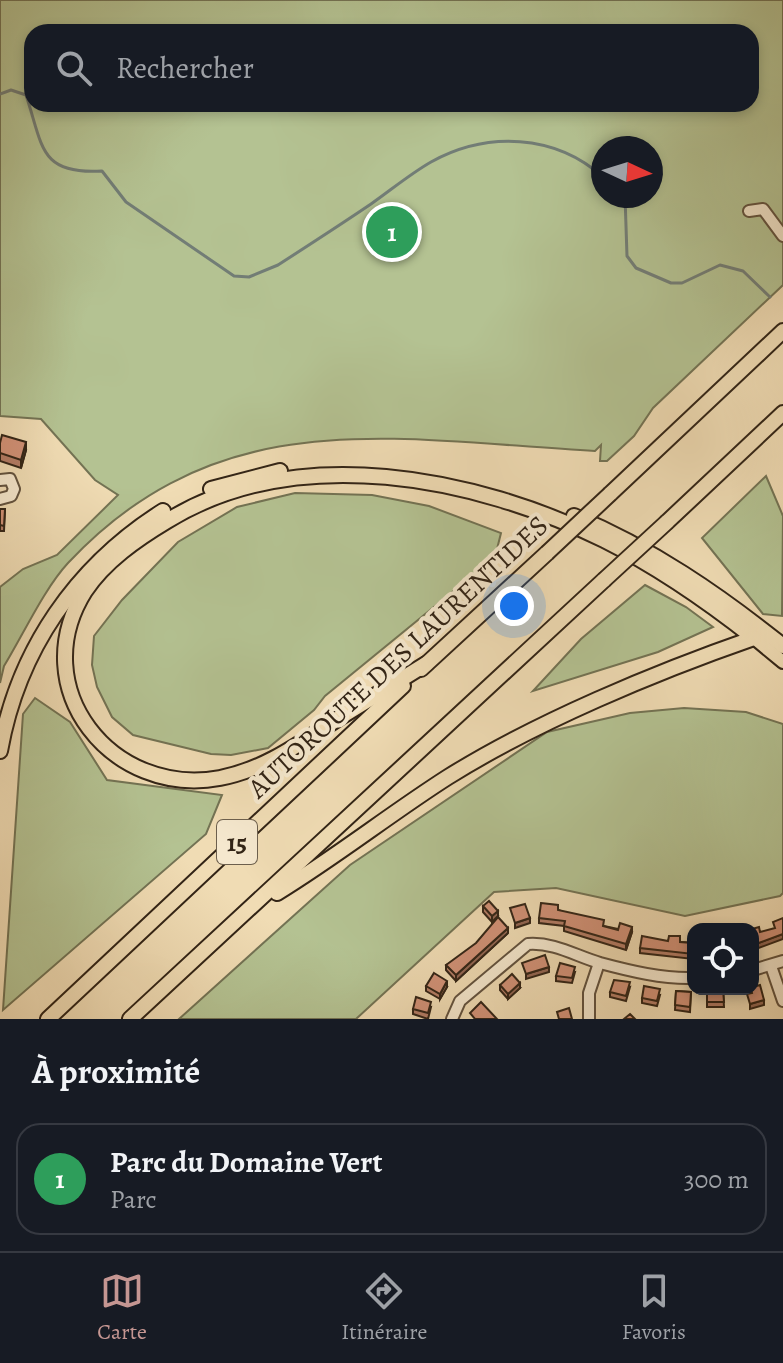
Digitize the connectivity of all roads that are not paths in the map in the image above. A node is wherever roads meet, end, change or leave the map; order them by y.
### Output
1 (749, 211) dead end
2 (783, 236) edge
3 (783, 331) edge
4 (783, 413) edge
5 (0, 480) edge
6 (0, 499) edge
7 (754, 638) junction
8 (783, 646) edge
9 (783, 662) edge
10 (426, 664) junction
11 (0, 751) edge
12 (249, 911) junction
13 (783, 961) edge
14 (599, 963) junction
15 (771, 966) junction
16 (759, 969) edge
17 (687, 977) edge
18 (783, 1001) edge
19 (48, 1019) edge
20 (130, 1019) edge
21 (452, 1019) edge
22 (589, 1019) edge

1 - 2 street
3 - 10 highway, AUTOROUTE DES LAURENTIDES / 15, bridge
4 - 12 highway, 15, bridge
5 - 6 street
7 - 9 main road
7 - 10 highway
7 - 12 highway
8 - 11 highway
10 - 19 highway, AUTOROUTE DES LAURENTIDES / 15
12 - 20 highway, 15
13 - 15 street
14 - 17 street
14 - 21 street
14 - 22 street
15 - 16 street
15 - 18 street

